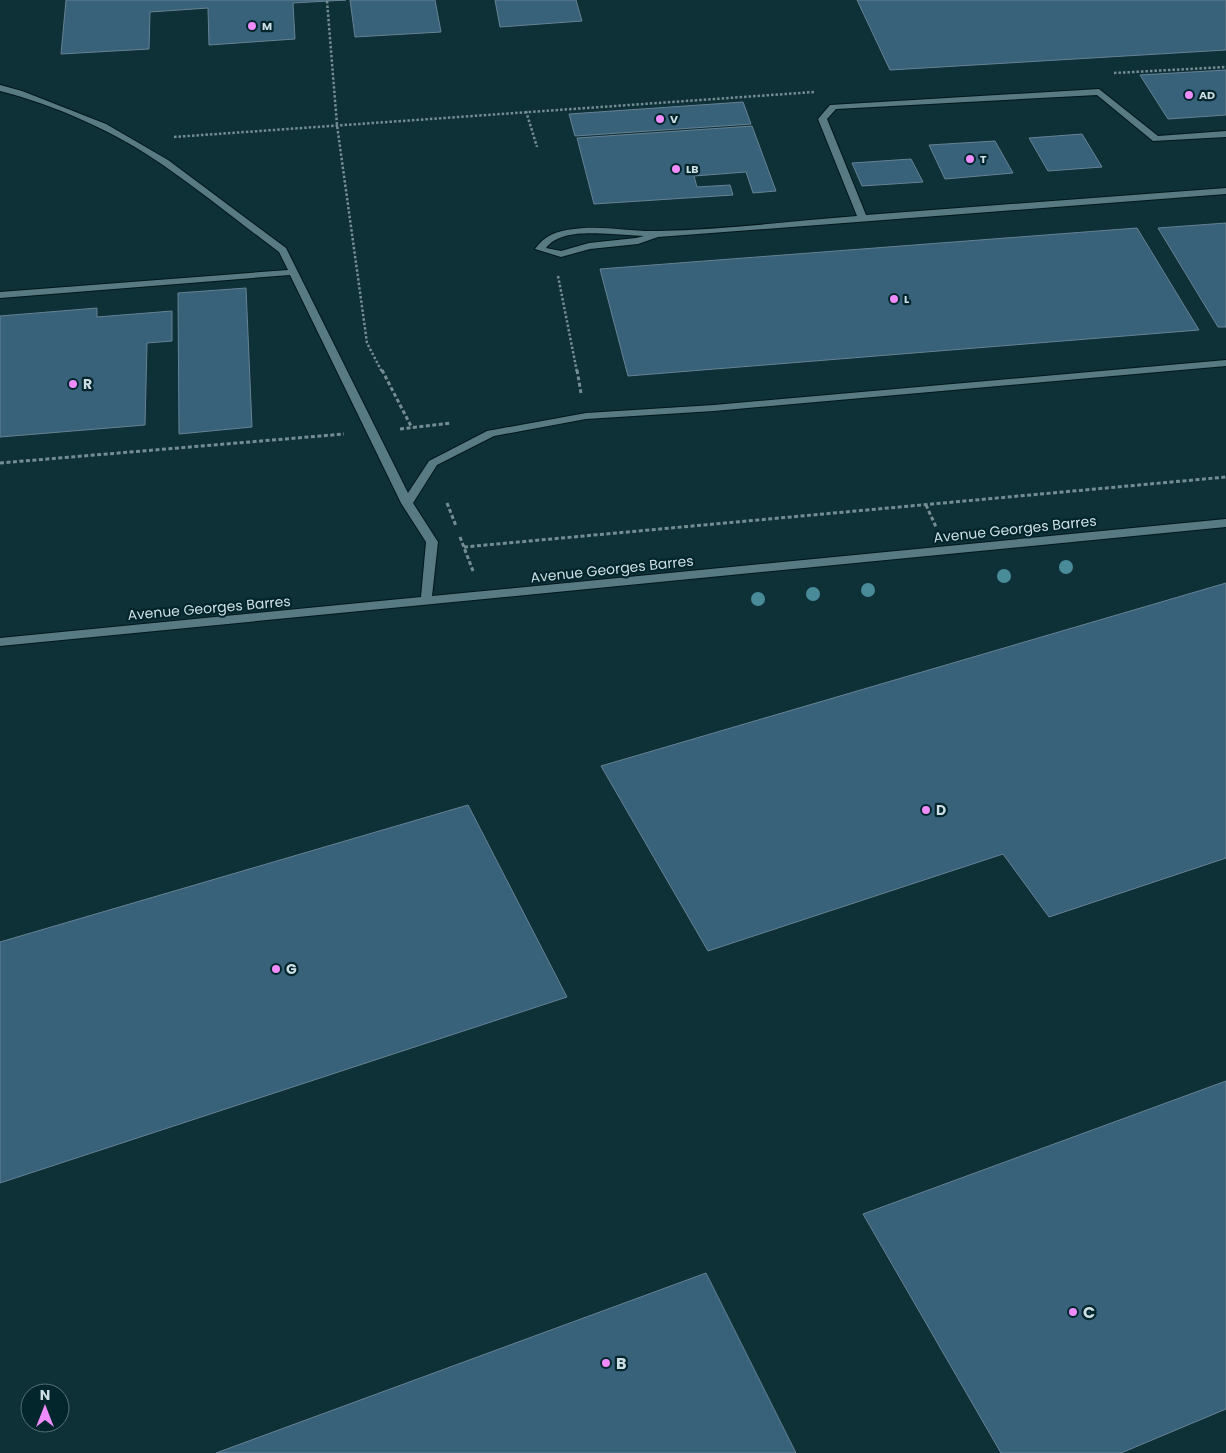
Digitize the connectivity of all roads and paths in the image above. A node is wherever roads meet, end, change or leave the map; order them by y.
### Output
1 (327, 1) edge
2 (1226, 67) edge
3 (1108, 74) dead end
4 (0, 88) edge
5 (823, 91) dead end
6 (526, 111) junction
7 (336, 125) junction
8 (1226, 134) edge
9 (132, 143) junction
10 (537, 147) dead end
11 (1226, 191) edge
12 (863, 219) junction
13 (657, 234) junction
14 (547, 252) junction
15 (294, 272) junction
16 (0, 295) edge
17 (1226, 363) edge
18 (586, 416) junction
19 (412, 428) dead end
20 (1226, 477) edge
21 (407, 503) junction
22 (447, 503) dead end
23 (1226, 523) edge
24 (464, 547) junction
25 (482, 597) junction
26 (426, 602) junction
27 (0, 642) edge

1 - 7 path
2 - 3 path
4 - 9 lane
5 - 6 path
6 - 7 path
6 - 10 path
7 - 9 path
7 - 19 path
8 - 12 lane
9 - 15 lane
11 - 12 lane
12 - 13 lane
13 - 14 lane
13 - 14 lane
14 - 18 path
15 - 16 lane
15 - 21 lane
17 - 18 lane
18 - 21 lane
20 - 24 path
21 - 26 lane
22 - 24 path
23 - 25 lane, Avenue Georges Barres
24 - 25 path
25 - 26 lane, Avenue Georges Barres
26 - 27 lane, Avenue Georges Barres

